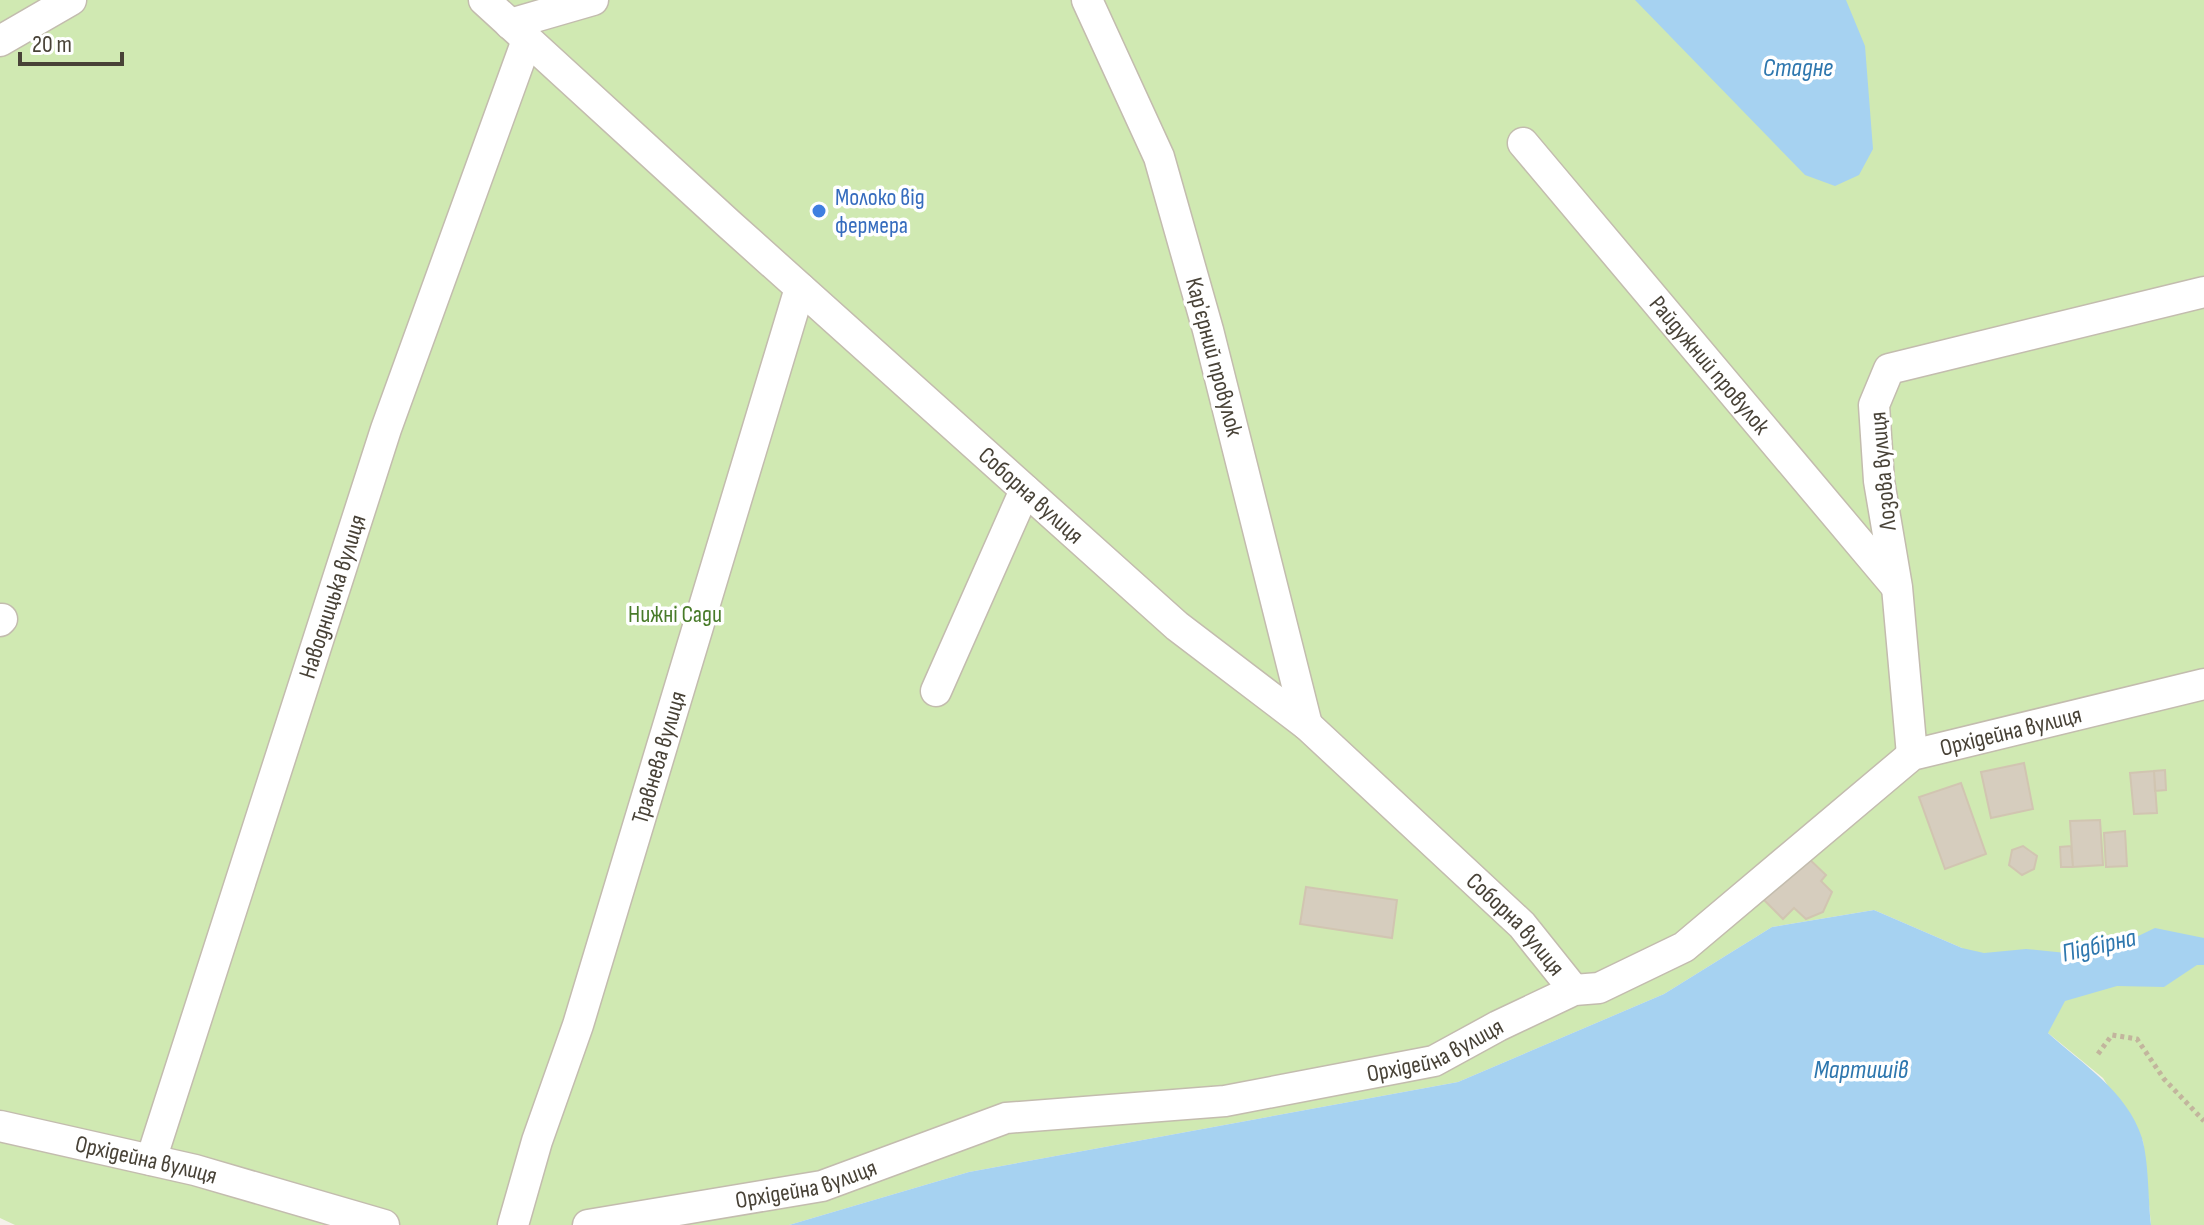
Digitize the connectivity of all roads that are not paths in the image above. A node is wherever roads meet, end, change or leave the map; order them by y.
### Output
1 (71, 0) edge
2 (484, 0) edge
3 (593, 0) edge
4 (1087, 0) edge
5 (519, 32) junction
6 (0, 41) edge
7 (1523, 143) dead end
8 (800, 288) junction
9 (2204, 292) edge
10 (1025, 490) junction
11 (1897, 587) junction
12 (2204, 684) edge
13 (936, 691) dead end
14 (1307, 725) junction
15 (1912, 755) junction
16 (1574, 990) junction
17 (0, 1126) edge
18 (151, 1160) junction
19 (384, 1225) edge
20 (513, 1225) edge
21 (588, 1225) edge

1 - 6 street
2 - 5 street, Соборна вулиця
3 - 5 street
4 - 14 street, Карʼєрний провулок
5 - 8 street, Соборна вулиця
5 - 18 street, Наводницька вулиця
7 - 11 street, Райдужний провулок
8 - 10 street, Соборна вулиця
8 - 20 street, Травнева вулиця
9 - 11 street, Лозова вулиця
10 - 13 street
10 - 14 street, Соборна вулиця
11 - 15 street, Лозова вулиця
12 - 15 street, Орхідейна вулиця
14 - 16 street, Соборна вулиця
15 - 16 street, Орхідейна вулиця
16 - 21 street, Орхідейна вулиця
17 - 18 street, Орхідейна вулиця
18 - 19 street, Орхідейна вулиця

